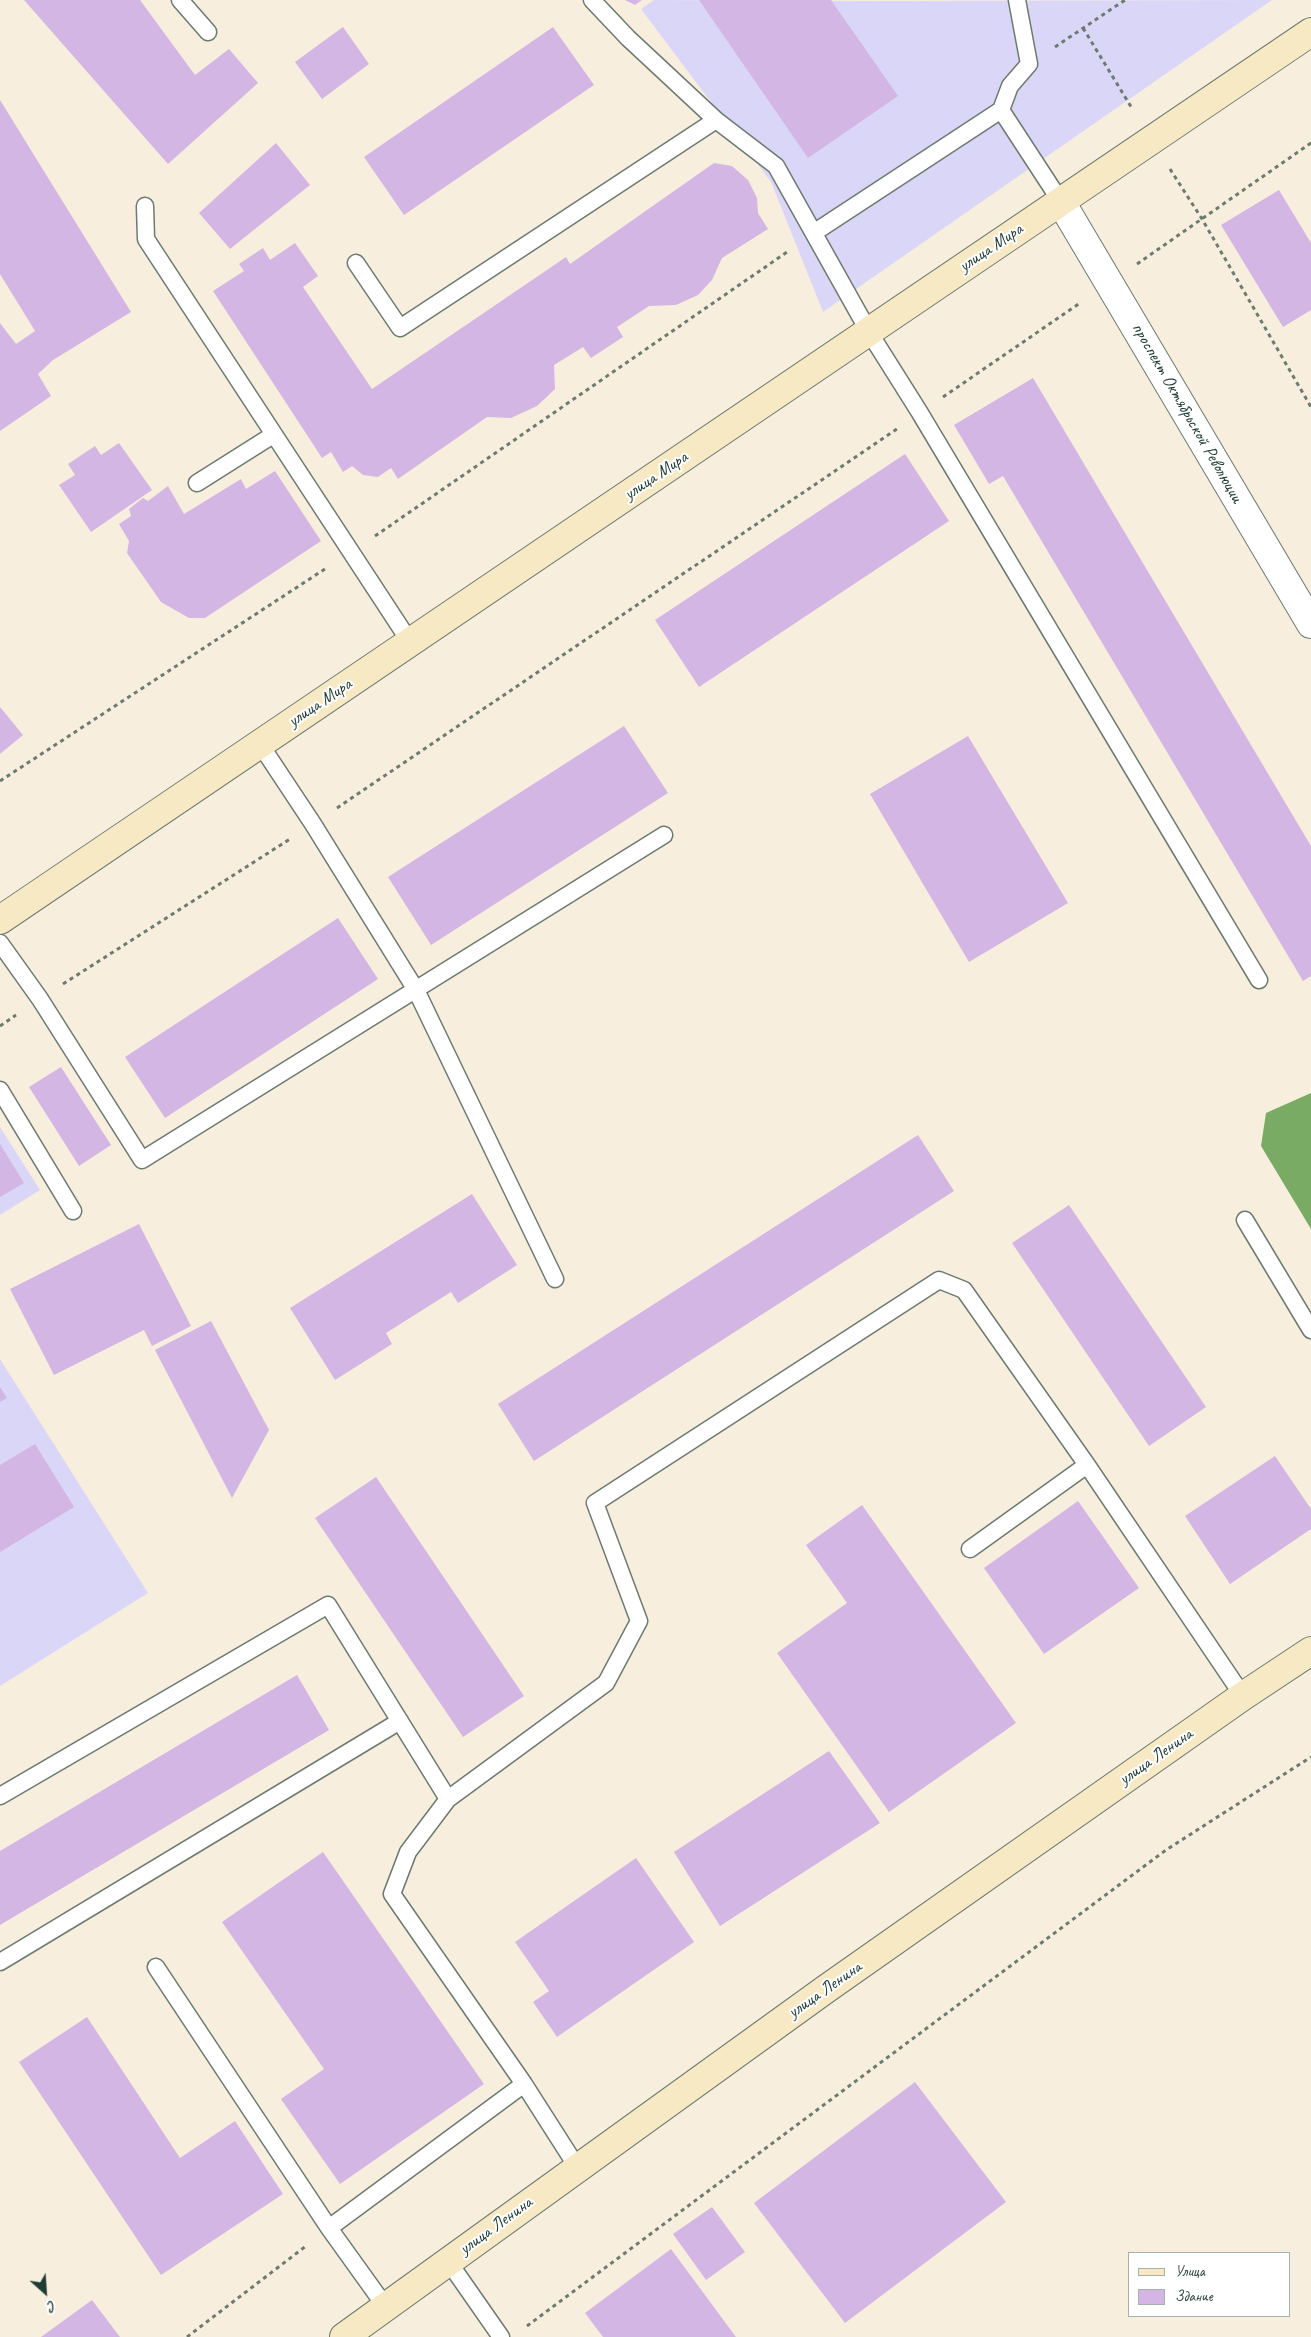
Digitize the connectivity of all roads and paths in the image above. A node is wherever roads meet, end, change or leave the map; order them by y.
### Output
1 (180, 0) edge
2 (592, 0) edge
3 (1017, 0) edge
4 (1125, 0) edge
5 (1083, 28) junction
6 (208, 32) dead end
7 (1311, 32) edge
8 (1030, 64) junction
9 (1001, 110) junction
10 (716, 120) junction
11 (1152, 141) junction
12 (1311, 143) edge
13 (1061, 202) junction
14 (145, 206) dead end
15 (1202, 219) junction
16 (815, 232) junction
17 (356, 263) dead end
18 (1110, 283) junction
19 (869, 332) junction
20 (1311, 407) edge
21 (920, 413) junction
22 (273, 435) junction
23 (197, 483) dead end
24 (350, 553) junction
25 (1311, 624) edge
26 (410, 642) junction
27 (260, 744) junction
28 (0, 781) edge
29 (313, 824) junction
30 (664, 835) dead end
31 (0, 920) edge
32 (0, 942) edge
33 (1259, 980) dead end
34 (416, 990) junction
35 (40, 999) junction
36 (0, 1026) edge
37 (0, 1090) edge
38 (73, 1211) dead end
39 (1245, 1220) dead end
40 (555, 1279) dead end
41 (1311, 1330) edge
42 (1087, 1465) junction
43 (970, 1549) dead end
44 (1311, 1651) edge
45 (1243, 1696) junction
46 (400, 1721) junction
47 (1311, 1757) edge
48 (0, 1796) edge
49 (448, 1799) junction
50 (0, 1962) edge
51 (156, 1967) dead end
52 (524, 2084) junction
53 (577, 2166) junction
54 (329, 2228) junction
55 (448, 2261) junction
56 (385, 2306) junction
57 (521, 2331) dead end
58 (187, 2337) edge
59 (344, 2337) edge
60 (502, 2337) edge

1 - 6 lane
2 - 10 lane
3 - 8 lane
4 - 5 path
5 - 8 path
5 - 11 path
7 - 11 main road, улица Мира
8 - 9 lane
9 - 13 lane
9 - 16 lane
10 - 16 lane
10 - 17 lane
11 - 13 main road, улица Мира
11 - 15 path
12 - 15 path
13 - 18 street, проспект Октябрьской Революции
13 - 19 main road, улица Мира
14 - 22 lane
15 - 18 path
15 - 20 path
16 - 19 lane
16 - 24 path
18 - 21 path
18 - 25 street, проспект Октябрьской Революции
19 - 21 lane
19 - 26 main road, улица Мира
21 - 29 path
21 - 33 lane
22 - 23 lane
22 - 24 lane
24 - 26 lane
24 - 28 path
26 - 27 main road, улица Мира
27 - 29 lane
27 - 31 main road, улица Мира
29 - 34 lane
29 - 35 path
30 - 34 lane
32 - 35 lane
34 - 35 lane
34 - 40 lane
35 - 36 path
37 - 38 lane
39 - 41 lane
42 - 43 lane
42 - 45 lane
42 - 49 lane
44 - 45 main road, улица Ленина
45 - 53 main road, улица Ленина
46 - 48 lane
46 - 49 lane
46 - 50 lane
47 - 57 path
49 - 52 lane
51 - 54 lane
52 - 53 lane
52 - 54 lane
53 - 55 main road, улица Ленина
54 - 56 lane
54 - 58 path
55 - 56 main road, улица Ленина
55 - 60 lane
56 - 59 main road, улица Ленина

